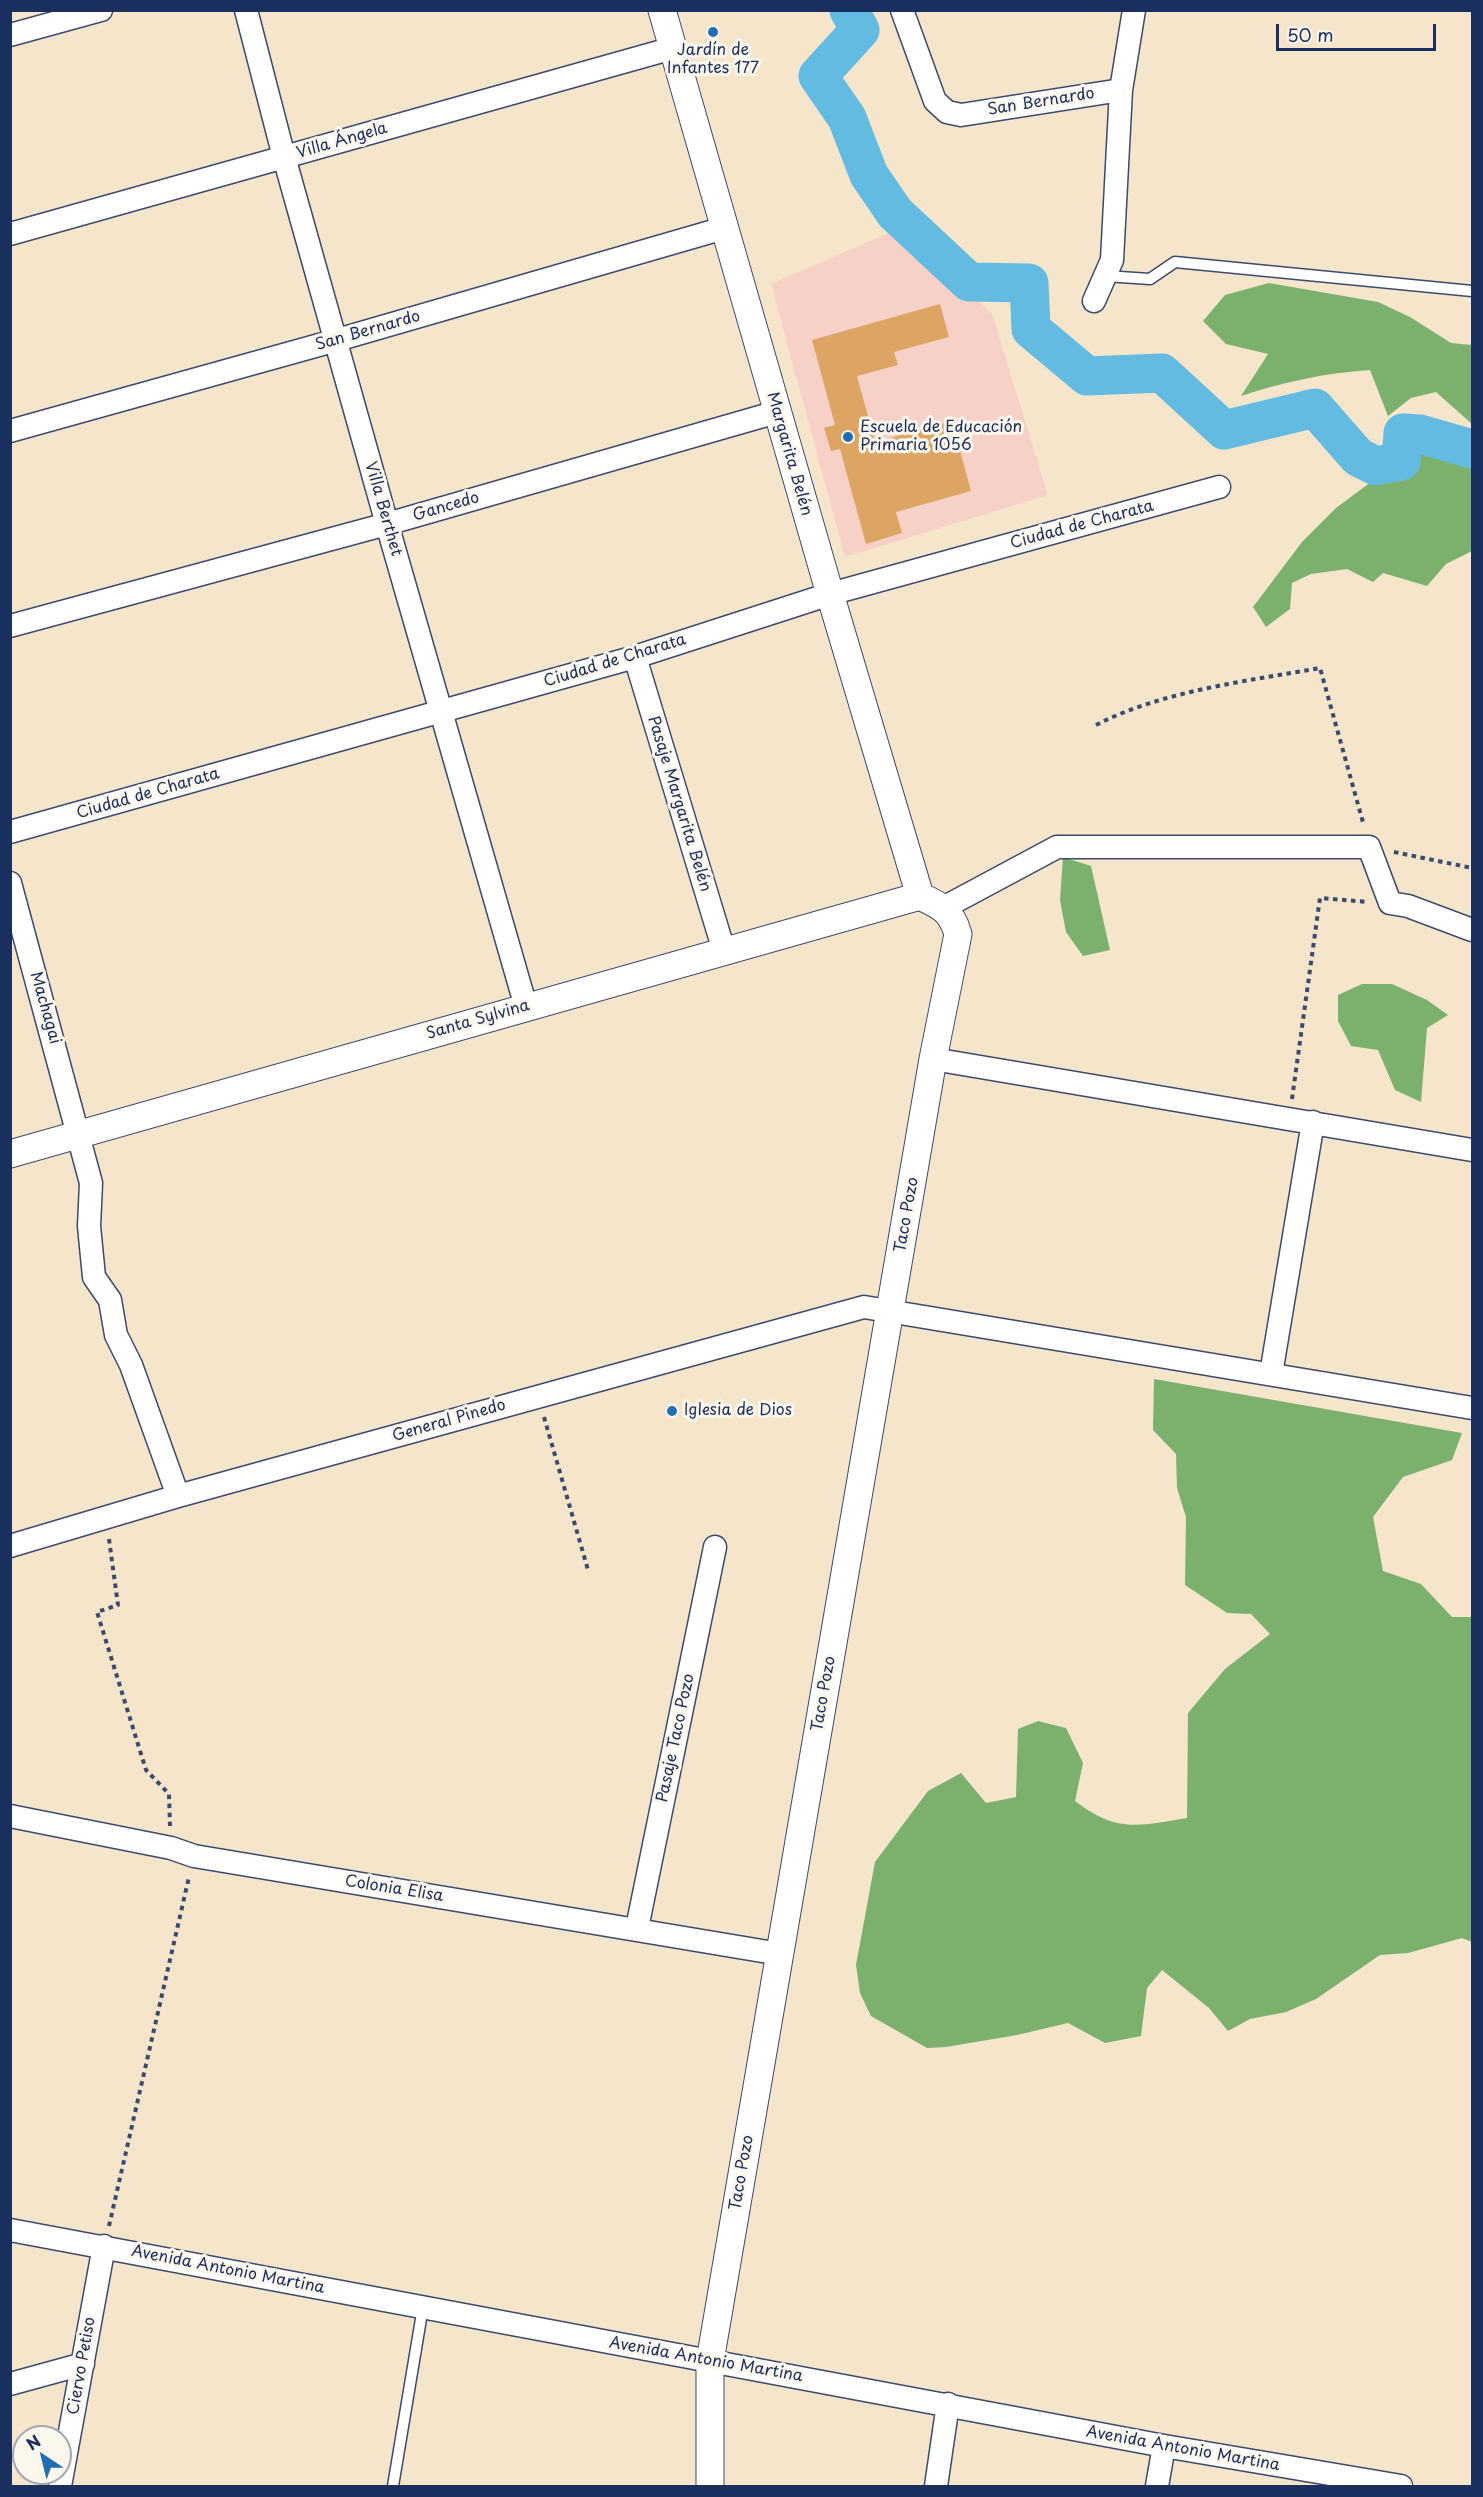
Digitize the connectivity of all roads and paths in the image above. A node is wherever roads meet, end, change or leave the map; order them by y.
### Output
1 (101, 10) edge
2 (246, 10) edge
3 (662, 10) edge
4 (902, 10) edge
5 (1134, 10) edge
6 (10, 35) edge
7 (673, 48) junction
8 (1121, 90) junction
9 (284, 158) junction
10 (724, 228) junction
11 (10, 234) edge
12 (1105, 276) junction
13 (1473, 291) edge
14 (1094, 301) dead end
15 (337, 340) junction
16 (777, 412) junction
17 (10, 431) edge
18 (1219, 486) dead end
19 (387, 524) junction
20 (830, 594) junction
21 (10, 626) edge
22 (635, 657) junction
23 (442, 712) junction
24 (1096, 725) dead end
25 (10, 832) edge
26 (1369, 847) junction
27 (1473, 868) edge
28 (10, 883) edge
29 (920, 896) junction
30 (1390, 903) junction
31 (945, 907) junction
32 (1473, 930) edge
33 (724, 951) junction
34 (526, 1007) junction
35 (933, 1059) junction
36 (1290, 1118) junction
37 (1313, 1122) junction
38 (80, 1133) junction
39 (1473, 1150) edge
40 (10, 1154) edge
41 (890, 1311) junction
42 (1271, 1374) junction
43 (538, 1396) junction
44 (1473, 1408) edge
45 (178, 1496) junction
46 (106, 1518) junction
47 (10, 1546) edge
48 (715, 1547) dead end
49 (588, 1570) dead end
50 (10, 1816) edge
51 (171, 1848) junction
52 (194, 1856) junction
53 (637, 1928) junction
54 (780, 1954) junction
55 (10, 2230) edge
56 (104, 2246) junction
57 (423, 2307) junction
58 (710, 2361) junction
59 (83, 2364) junction
60 (10, 2384) edge
61 (948, 2404) junction
62 (1164, 2446) junction
63 (1366, 2484) edge
64 (60, 2487) edge
65 (393, 2487) edge
66 (710, 2487) edge
67 (936, 2487) edge
68 (1157, 2487) edge
69 (1401, 2487) edge

1 - 6 street
2 - 9 street, Villa Berthet
3 - 7 street, Margarita Belén
4 - 8 street, San Bernardo
5 - 8 street
7 - 9 street, Villa Ángela
7 - 10 street, Margarita Belén
8 - 12 street
9 - 11 street, Villa Ángela
9 - 15 street, Villa Berthet
10 - 15 street, San Bernardo
10 - 16 street, Margarita Belén
12 - 13 lane
12 - 14 street
15 - 17 street, San Bernardo
15 - 19 street, Villa Berthet
16 - 19 street, Gancedo
16 - 20 street, Margarita Belén
18 - 20 street, Ciudad de Charata
19 - 21 street, Gancedo
19 - 23 street, Villa Berthet
20 - 22 street, Ciudad de Charata
20 - 29 street, Margarita Belén
22 - 23 street, Ciudad de Charata
22 - 33 street, Pasaje Margarita Belén
23 - 25 street, Ciudad de Charata
23 - 34 street, Villa Berthet
24 - 26 path
26 - 27 path
26 - 30 street
26 - 31 street
28 - 38 street, Machagai
29 - 31 street
29 - 33 street, Santa Sylvina
30 - 32 street
30 - 36 path
31 - 35 street, Taco Pozo
33 - 34 street, Santa Sylvina
34 - 38 street, Santa Sylvina
35 - 36 street
35 - 41 street, Taco Pozo
36 - 37 street
37 - 39 street
37 - 42 street
38 - 40 street, Santa Sylvina
38 - 45 street, Machagai
41 - 42 street, General Pinedo
41 - 43 street, General Pinedo
41 - 54 street, Taco Pozo
42 - 44 street, General Pinedo
43 - 45 street, General Pinedo
43 - 49 path
45 - 46 street, General Pinedo
46 - 47 street, General Pinedo
46 - 51 path
48 - 53 street, Pasaje Taco Pozo
50 - 51 street, Colonia Elisa
51 - 52 street, Colonia Elisa
52 - 53 street, Colonia Elisa
52 - 56 path
53 - 54 street, Colonia Elisa
54 - 58 street, Taco Pozo
55 - 56 street, Avenida Antonio Martina
56 - 57 street, Avenida Antonio Martina
56 - 59 street, Ciervo Petiso
57 - 58 street, Avenida Antonio Martina
57 - 65 lane
58 - 61 street, Avenida Antonio Martina
58 - 66 street, Taco Pozo
59 - 60 street
59 - 64 street, Ciervo Petiso
61 - 62 street, Avenida Antonio Martina
61 - 67 street
62 - 63 street, Avenida Antonio Martina
62 - 68 street
63 - 69 street, Avenida Antonio Martina

